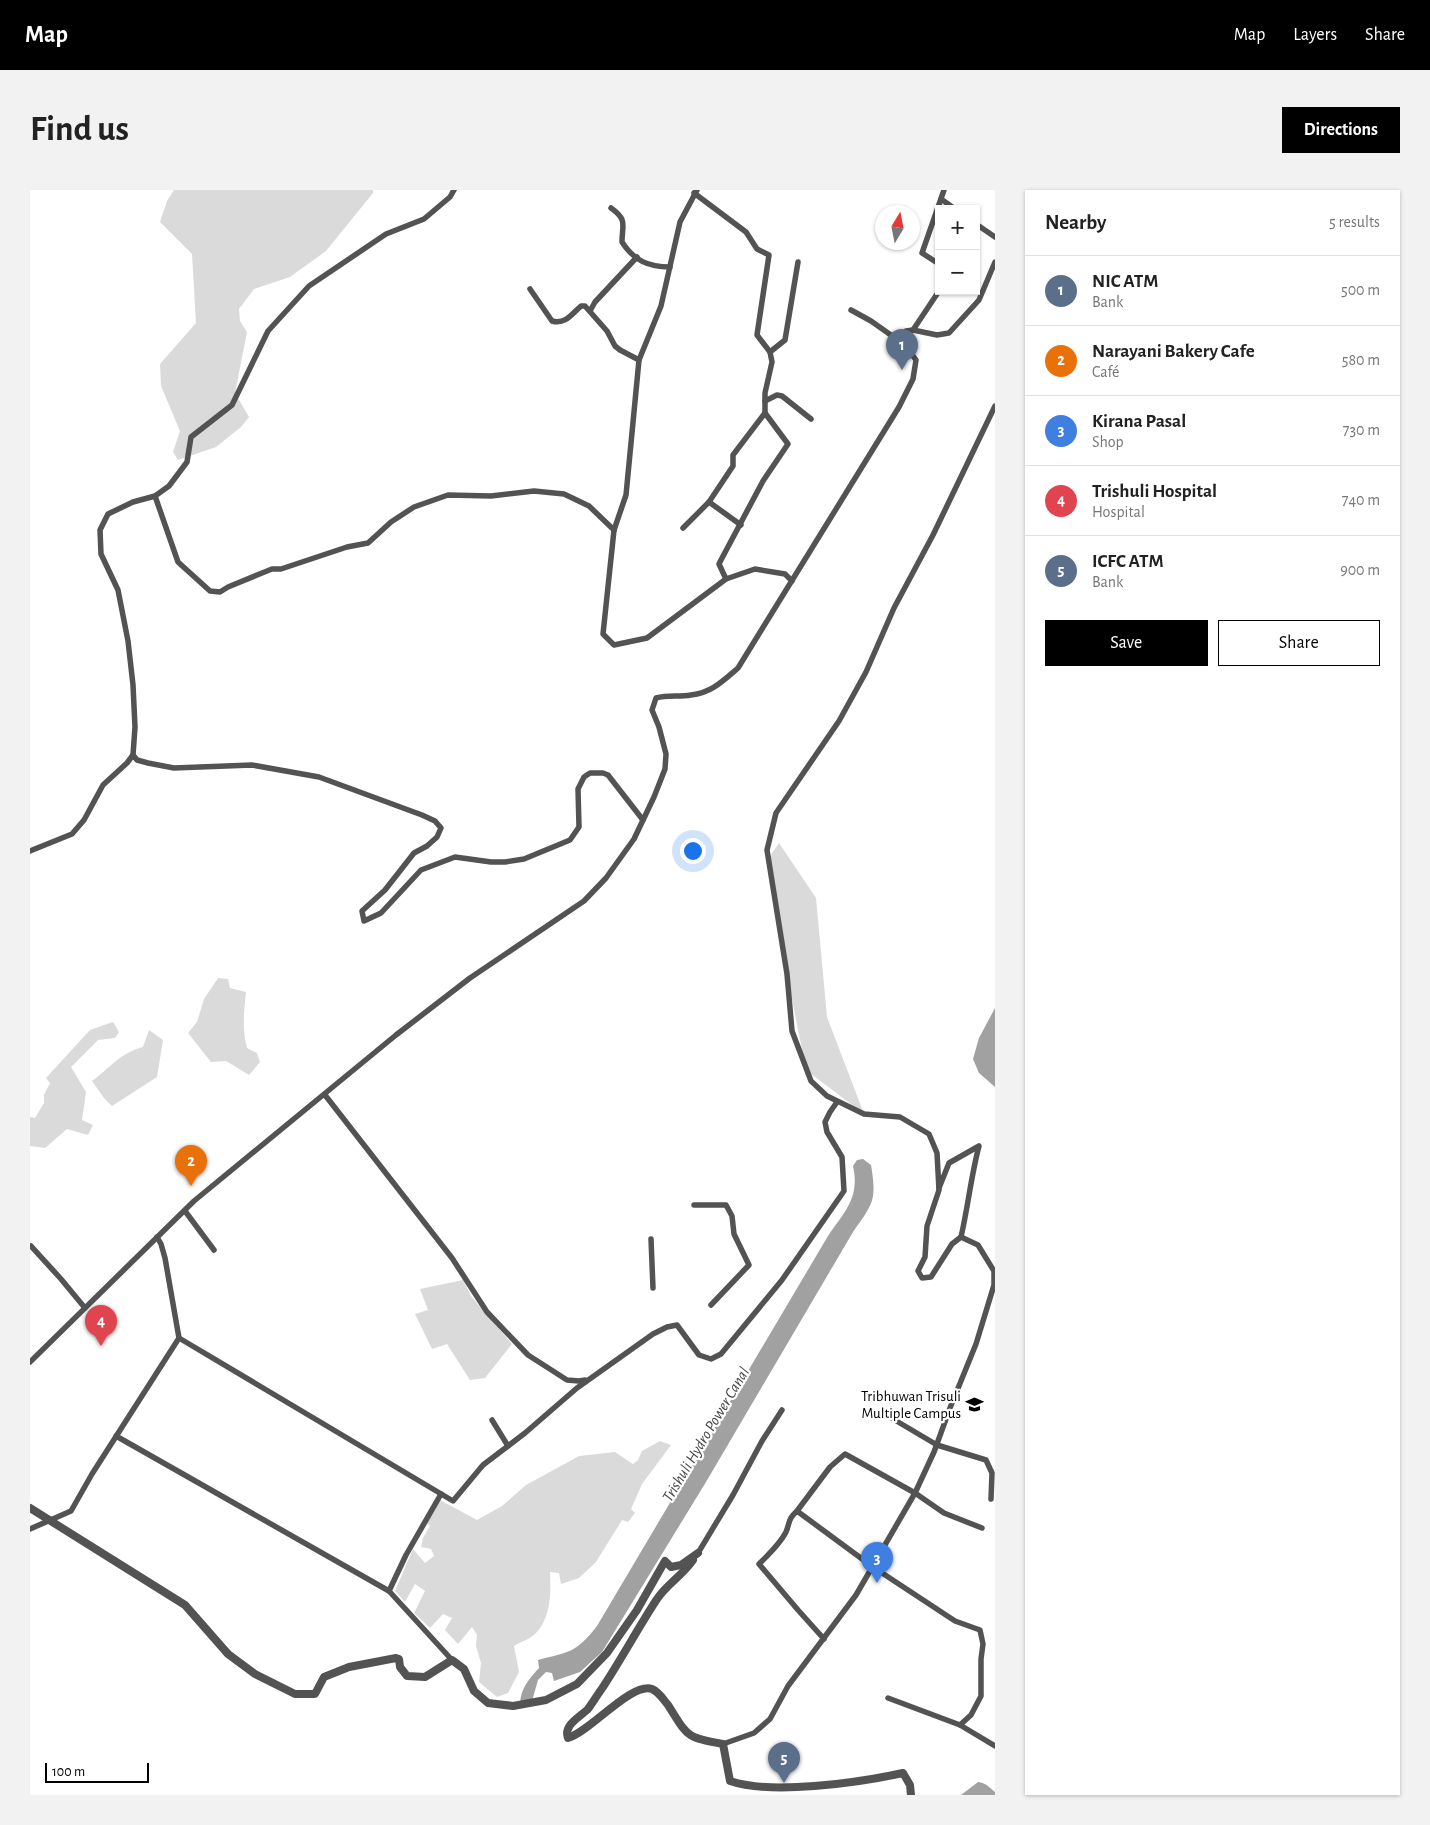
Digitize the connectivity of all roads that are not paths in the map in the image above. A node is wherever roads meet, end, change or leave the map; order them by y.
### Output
1 (454, 190) edge
2 (944, 190) edge
3 (696, 192) edge
4 (941, 199) junction
5 (949, 205) edge
6 (611, 208) dead end
7 (980, 227) edge
8 (995, 237) edge
9 (637, 257) junction
10 (935, 261) edge
11 (798, 262) dead end
12 (995, 262) edge
13 (670, 267) junction
14 (530, 290) dead end
15 (936, 295) edge
16 (851, 310) dead end
17 (590, 311) junction
18 (913, 330) junction
19 (905, 345) junction
20 (770, 352) junction
21 (639, 360) junction
22 (765, 401) junction
23 (995, 406) edge
24 (766, 413) junction
25 (811, 419) dead end
26 (155, 496) junction
27 (709, 502) junction
28 (741, 525) junction
29 (683, 528) dead end
30 (614, 530) junction
31 (726, 579) junction
32 (792, 581) junction
33 (133, 755) junction
34 (643, 820) junction
35 (30, 851) edge
36 (325, 1095) junction
37 (838, 1102) junction
38 (939, 1190) junction
39 (694, 1205) dead end
40 (185, 1211) junction
41 (157, 1237) junction
42 (961, 1237) junction
43 (651, 1240) dead end
44 (31, 1246) edge
45 (214, 1250) dead end
46 (653, 1288) dead end
47 (711, 1304) dead end
48 (85, 1308) junction
49 (178, 1338) junction
50 (30, 1362) edge
51 (590, 1379) junction
52 (782, 1410) dead end
53 (883, 1413) dead end
54 (492, 1420) dead end
55 (116, 1436) junction
56 (937, 1445) junction
57 (508, 1446) junction
58 (915, 1493) junction
59 (441, 1494) junction
60 (992, 1499) dead end
61 (30, 1508) edge
62 (797, 1511) junction
63 (50, 1520) junction
64 (982, 1528) dead end
65 (30, 1529) edge
66 (698, 1552) junction
67 (873, 1567) junction
68 (389, 1591) junction
69 (824, 1639) junction
70 (452, 1660) junction
71 (888, 1698) dead end
72 (960, 1725) junction
73 (723, 1744) junction
74 (995, 1746) edge
75 (737, 1786) junction
76 (740, 1795) edge
77 (911, 1795) edge

1 - 26 street
2 - 4 street
3 - 13 street
3 - 20 street
4 - 5 street
4 - 10 street
6 - 9 street
7 - 8 street
9 - 13 street
9 - 17 street
11 - 20 street
12 - 18 street
13 - 21 street
14 - 17 street
15 - 18 street
16 - 19 street
17 - 21 street
18 - 19 street
19 - 32 street
20 - 22 street
21 - 30 street
22 - 24 street
22 - 25 street
23 - 37 street
24 - 27 street
24 - 28 street
26 - 30 street
26 - 33 street
27 - 28 street
27 - 29 street
28 - 31 street
30 - 31 street
31 - 32 street
32 - 34 street
33 - 34 street
33 - 35 street
34 - 36 street
36 - 40 street
36 - 51 street
37 - 38 street
37 - 51 street
38 - 42 street
38 - 42 street
39 - 47 street
40 - 41 street
40 - 45 street
41 - 48 street
41 - 49 street
42 - 56 street
43 - 46 street
44 - 48 street
48 - 50 street
49 - 55 street
49 - 59 street
51 - 57 street
52 - 66 street
53 - 56 street
54 - 57 street
55 - 63 street
55 - 68 street
56 - 58 street
56 - 60 street
57 - 59 street
58 - 62 street
58 - 64 street
58 - 67 street
59 - 68 street
61 - 63 street
62 - 67 street
62 - 69 street
63 - 65 street
63 - 70 street
66 - 70 street
66 - 73 street
67 - 69 street
67 - 72 street
68 - 70 street
69 - 73 street
71 - 72 street
72 - 74 street
73 - 75 street
75 - 76 street
75 - 77 street

